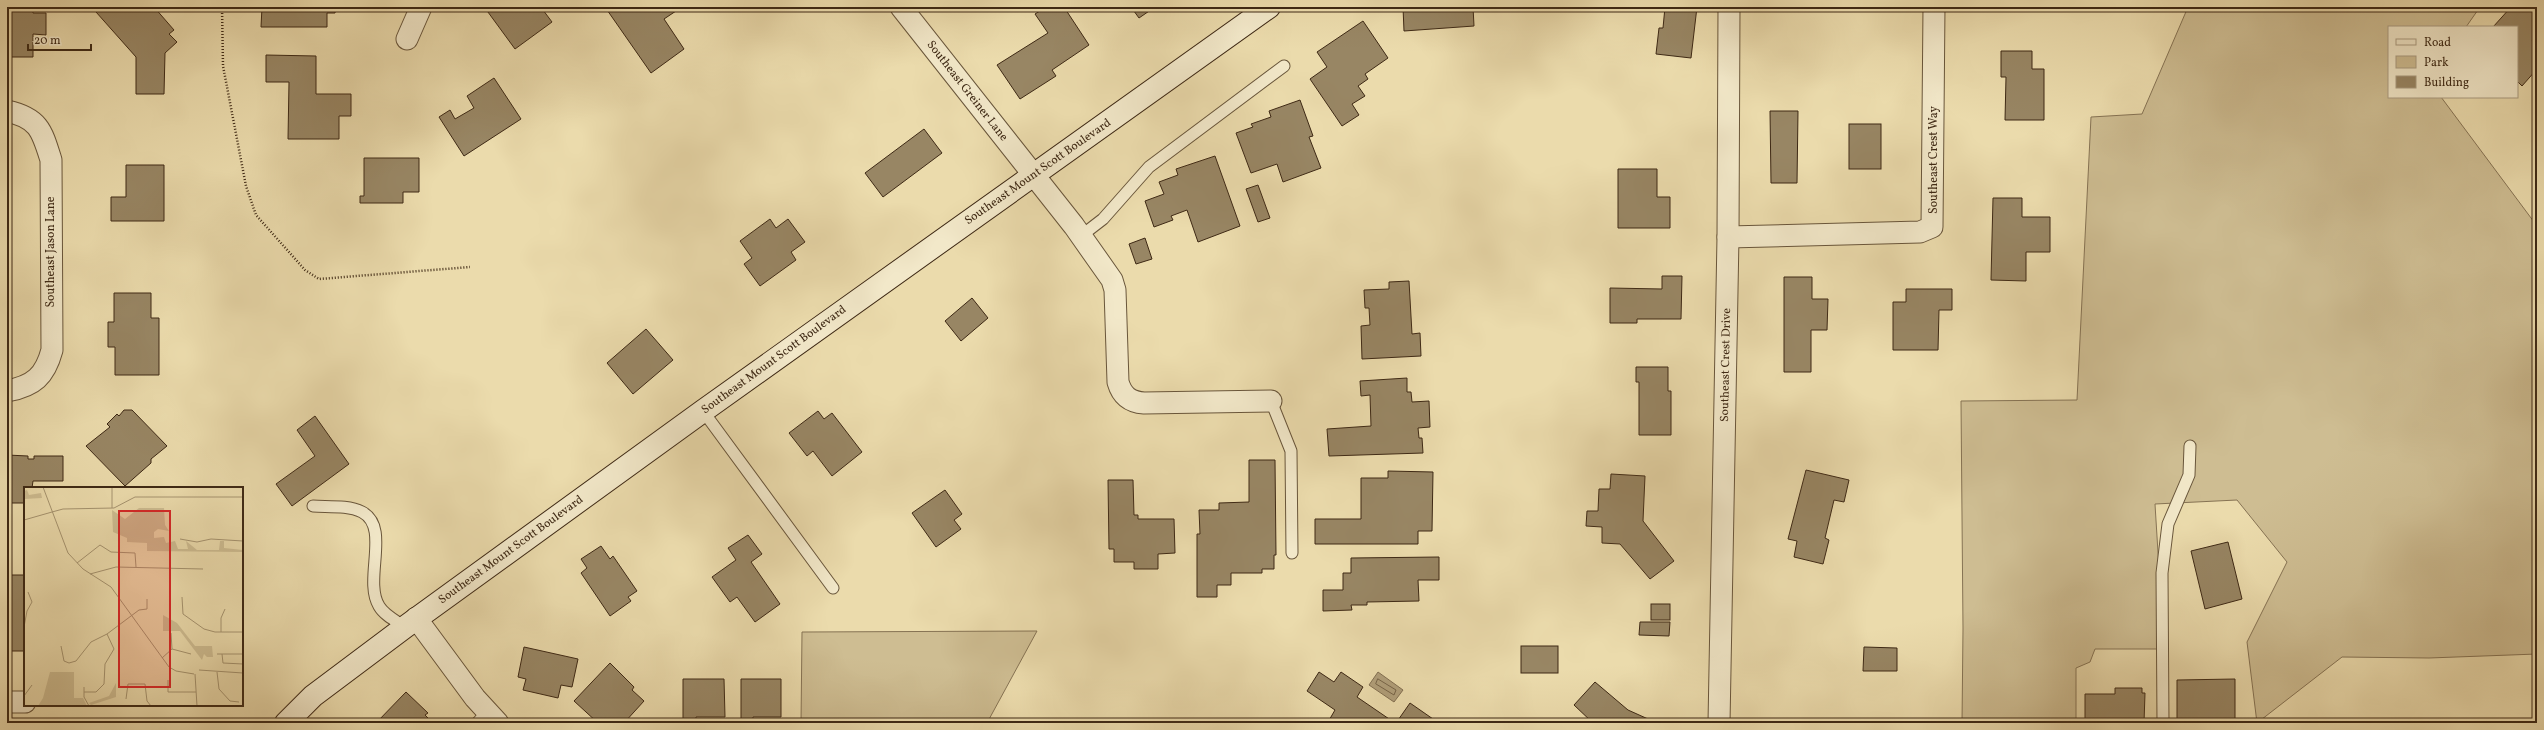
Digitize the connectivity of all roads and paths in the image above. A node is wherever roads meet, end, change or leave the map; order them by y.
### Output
1 (222, 7) edge
2 (421, 7) edge
3 (900, 7) edge
4 (1270, 7) edge
5 (1729, 7) edge
6 (1934, 7) edge
7 (407, 39) dead end
8 (1284, 66) dead end
9 (7, 112) edge
10 (1033, 175) junction
11 (1081, 236) junction
12 (1728, 237) junction
13 (470, 267) dead end
14 (7, 391) edge
15 (1272, 401) joint
16 (703, 411) junction
17 (2190, 446) dead end
18 (313, 506) dead end
19 (1292, 553) dead end
20 (833, 588) dead end
21 (410, 623) junction
22 (7, 702) edge
23 (24, 702) edge
24 (487, 720) edge
25 (286, 723) edge
26 (1719, 723) edge
27 (2163, 723) edge

1 - 13 path
2 - 7 street
3 - 10 street, Southeast Greiner Lane
4 - 10 main road, Southeast Mount Scott Boulevard
5 - 12 street, Southeast Crest Drive
6 - 12 street, Southeast Crest Way
8 - 11 lane
9 - 14 street, Southeast Jason Lane
10 - 11 street, Southeast Greiner Lane
10 - 16 main road, Southeast Mount Scott Boulevard
11 - 15 street, Southeast Greiner Lane
12 - 26 street, Southeast Crest Drive
15 - 19 lane
16 - 20 lane
16 - 21 main road, Southeast Mount Scott Boulevard
17 - 27 lane
18 - 21 lane
21 - 24 street
21 - 25 main road, Southeast Mount Scott Boulevard
22 - 23 street

